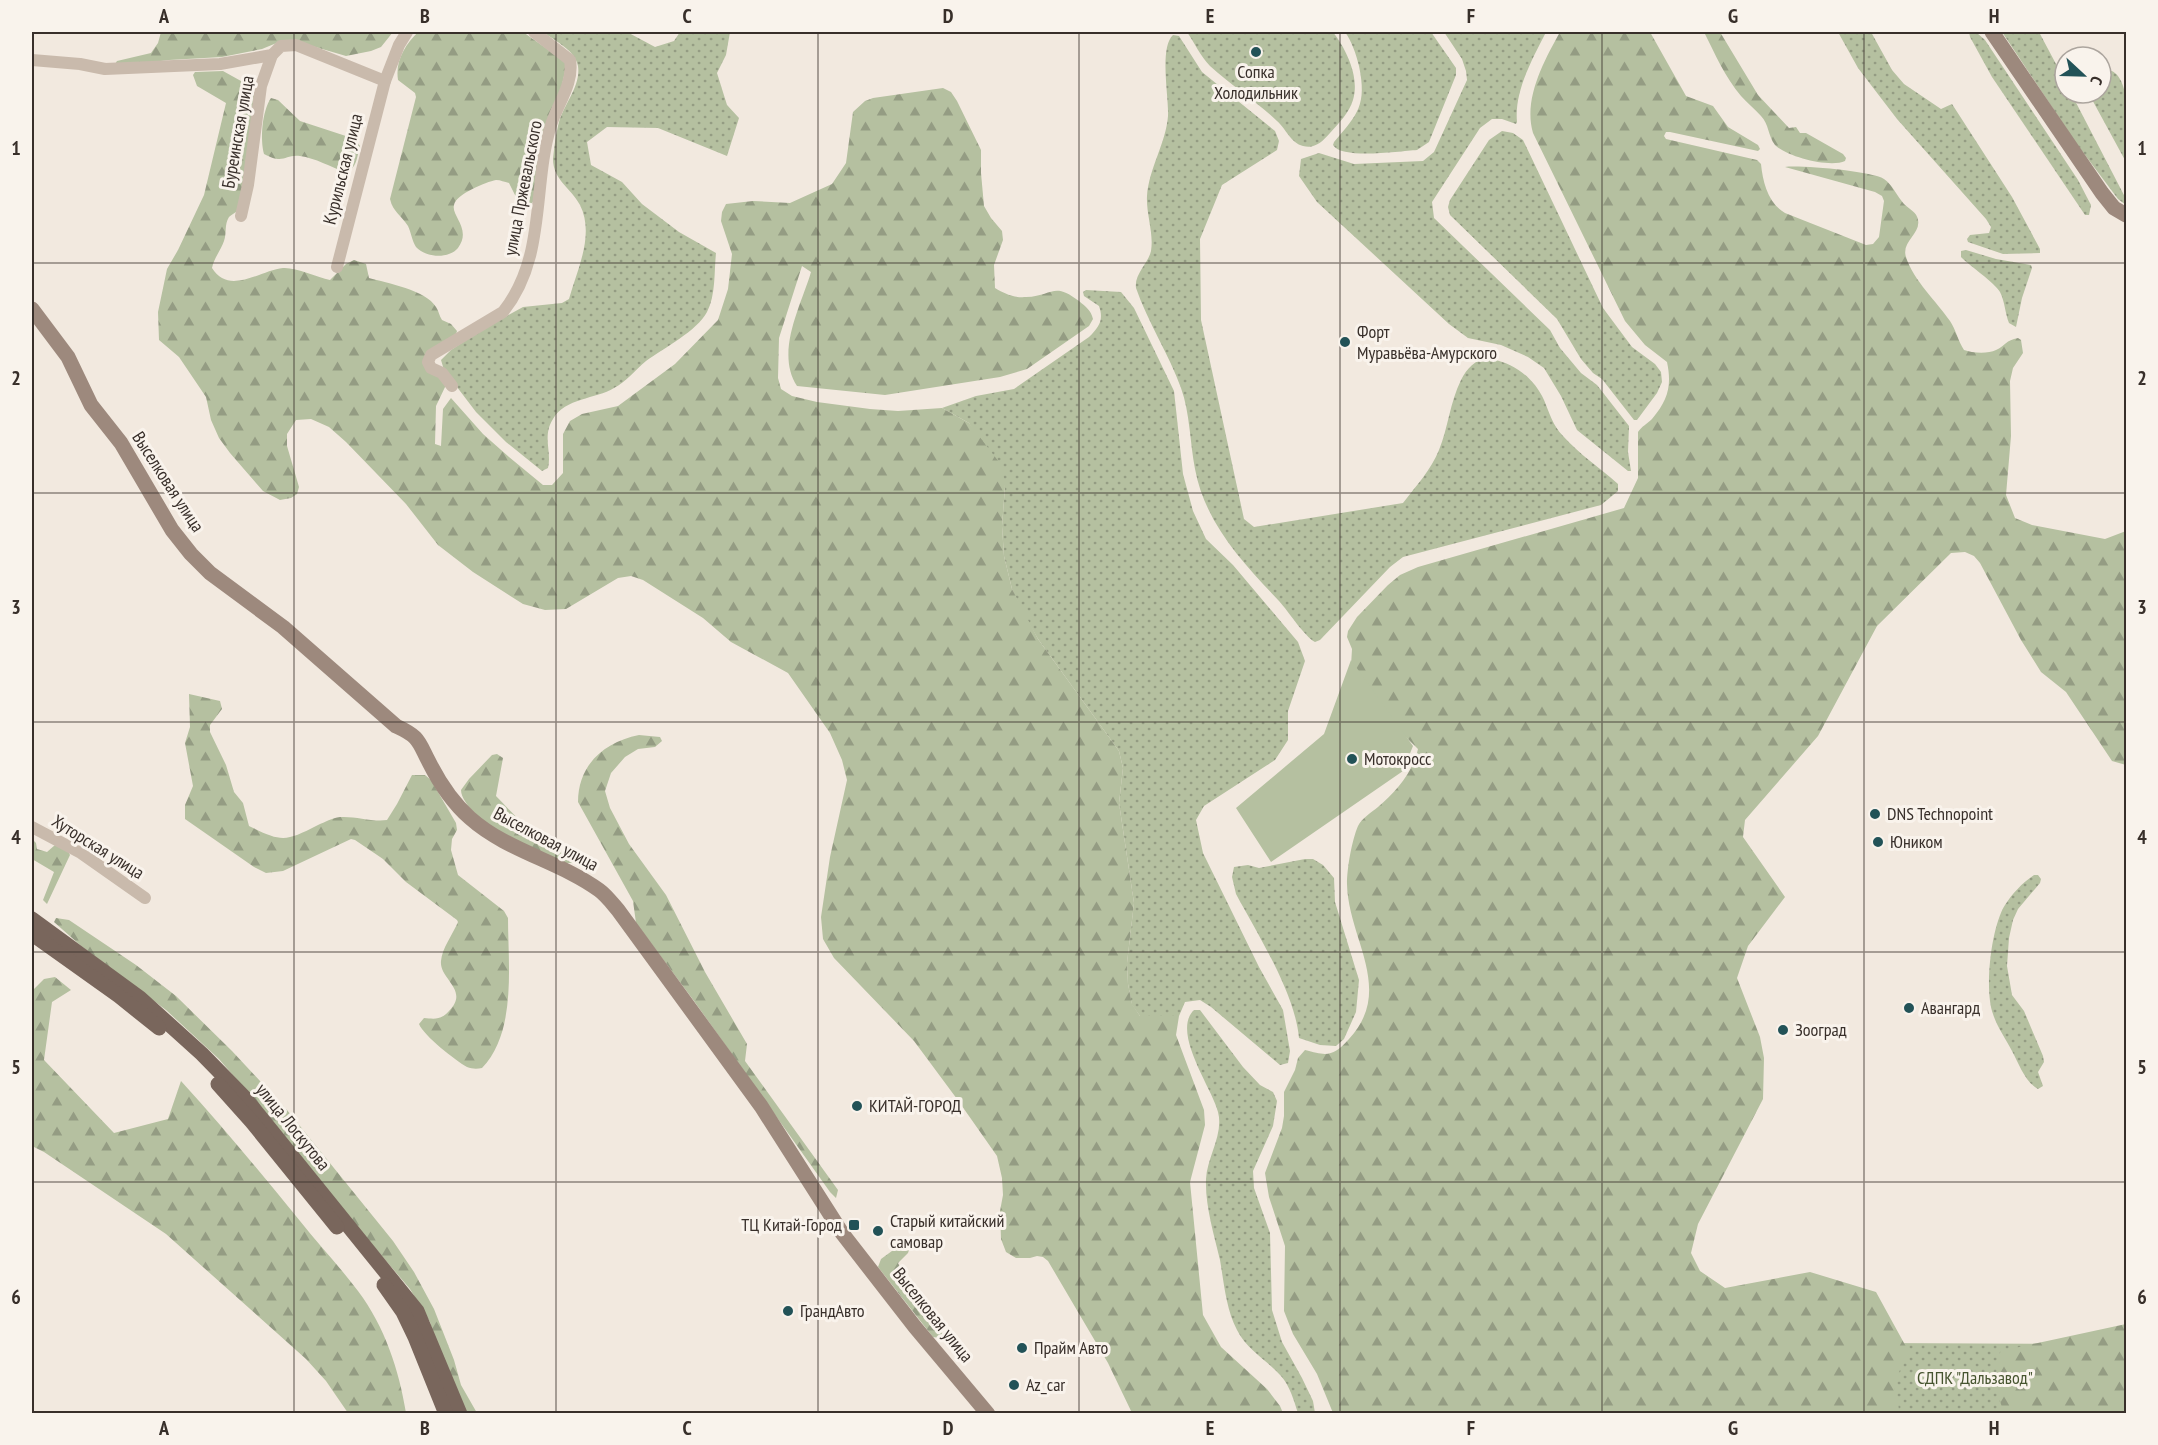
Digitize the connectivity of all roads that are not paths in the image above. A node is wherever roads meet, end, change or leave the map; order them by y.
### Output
1 (407, 32) edge
2 (534, 32) edge
3 (1992, 32) edge
4 (272, 55) junction
5 (32, 60) edge
6 (385, 81) junction
7 (2127, 215) edge
8 (241, 216) dead end
9 (337, 267) dead end
10 (32, 309) edge
11 (452, 386) dead end
12 (32, 827) edge
13 (146, 898) dead end
14 (32, 920) edge
15 (32, 934) edge
16 (446, 1413) edge
17 (460, 1413) edge
18 (988, 1413) edge

1 - 6 street, Курильская улица
2 - 11 street, улица Пржевальского
3 - 7 street
4 - 5 street
4 - 6 street
4 - 8 street, Буреинская улица
6 - 9 street, Курильская улица
10 - 18 street, Выселковая улица
12 - 13 street, Хуторская улица
14 - 17 main road, улица Лоскутова
15 - 16 main road, улица Лоскутова

